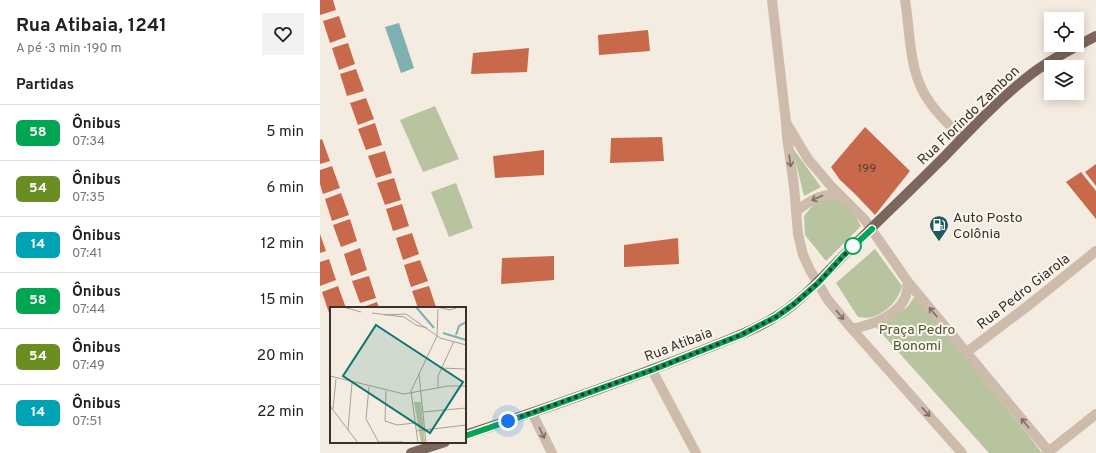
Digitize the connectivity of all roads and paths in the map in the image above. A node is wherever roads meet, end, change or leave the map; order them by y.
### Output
1 (772, 0) edge
2 (907, 1) edge
3 (1096, 36) edge
4 (786, 122) junction
5 (962, 138) junction
6 (840, 195) junction
7 (796, 211) junction
8 (872, 229) junction
9 (1096, 251) edge
10 (908, 282) junction
11 (818, 283) junction
12 (852, 329) junction
13 (967, 352) junction
14 (652, 370) junction
15 (532, 413) junction
16 (1096, 414) edge
17 (466, 436) edge
18 (442, 443) edge
19 (411, 453) edge
20 (552, 453) edge
21 (696, 453) edge
22 (961, 453) edge
23 (1048, 453) edge

1 - 4 street
2 - 5 street
3 - 5 main road, Rua Florindo Zambon
4 - 6 street
4 -> 7 street
5 - 8 main road, Rua Florindo Zambon
6 -> 7 street
6 - 8 street
7 - 11 street
8 - 10 street
8 - 11 main road, Rua Atibaia
9 - 13 street, Rua Pedro Giarola
10 - 12 street
13 -> 10 street
11 -> 12 street
11 - 14 main road, Rua Atibaia
12 -> 22 street
23 -> 13 street
14 - 15 main road, Rua Atibaia
14 - 21 street
15 - 17 main road, Rua Atibaia
15 -> 20 street
16 - 23 street
18 - 19 main road

